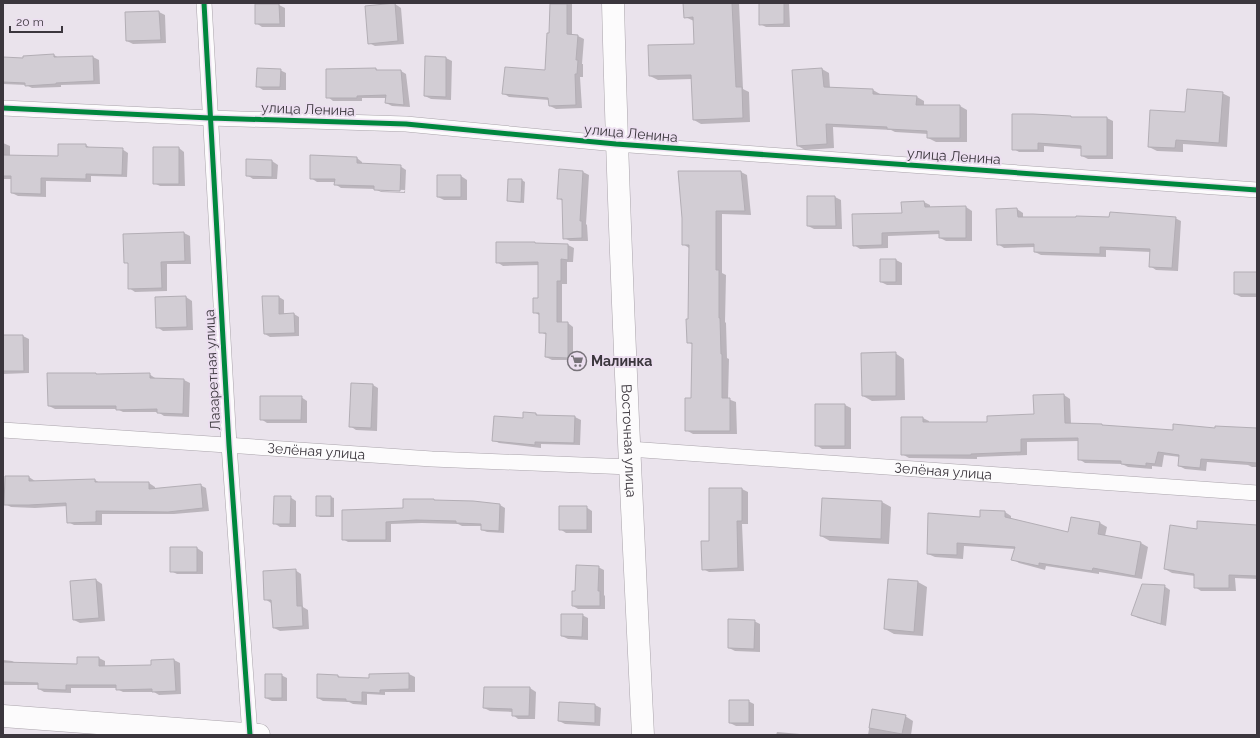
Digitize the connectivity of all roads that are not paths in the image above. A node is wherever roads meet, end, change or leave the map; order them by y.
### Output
1 (204, 3) edge
2 (613, 3) edge
3 (3, 108) edge
4 (210, 118) junction
5 (616, 144) junction
6 (1257, 190) edge
7 (3, 430) edge
8 (229, 445) junction
9 (630, 458) junction
10 (1257, 493) edge
11 (3, 716) edge
12 (253, 735) edge
13 (643, 735) edge

1 - 4 street, Лазаретная улица
2 - 5 street, Восточная улица
3 - 4 street, улица Ленина
4 - 5 street, улица Ленина
4 - 8 street, Лазаретная улица
5 - 6 street, улица Ленина
5 - 9 street, Восточная улица
7 - 8 street, Зелёная улица
8 - 9 street, Зелёная улица
8 - 12 street, Лазаретная улица
9 - 10 street, Зелёная улица
9 - 13 street, Восточная улица
11 - 12 street

